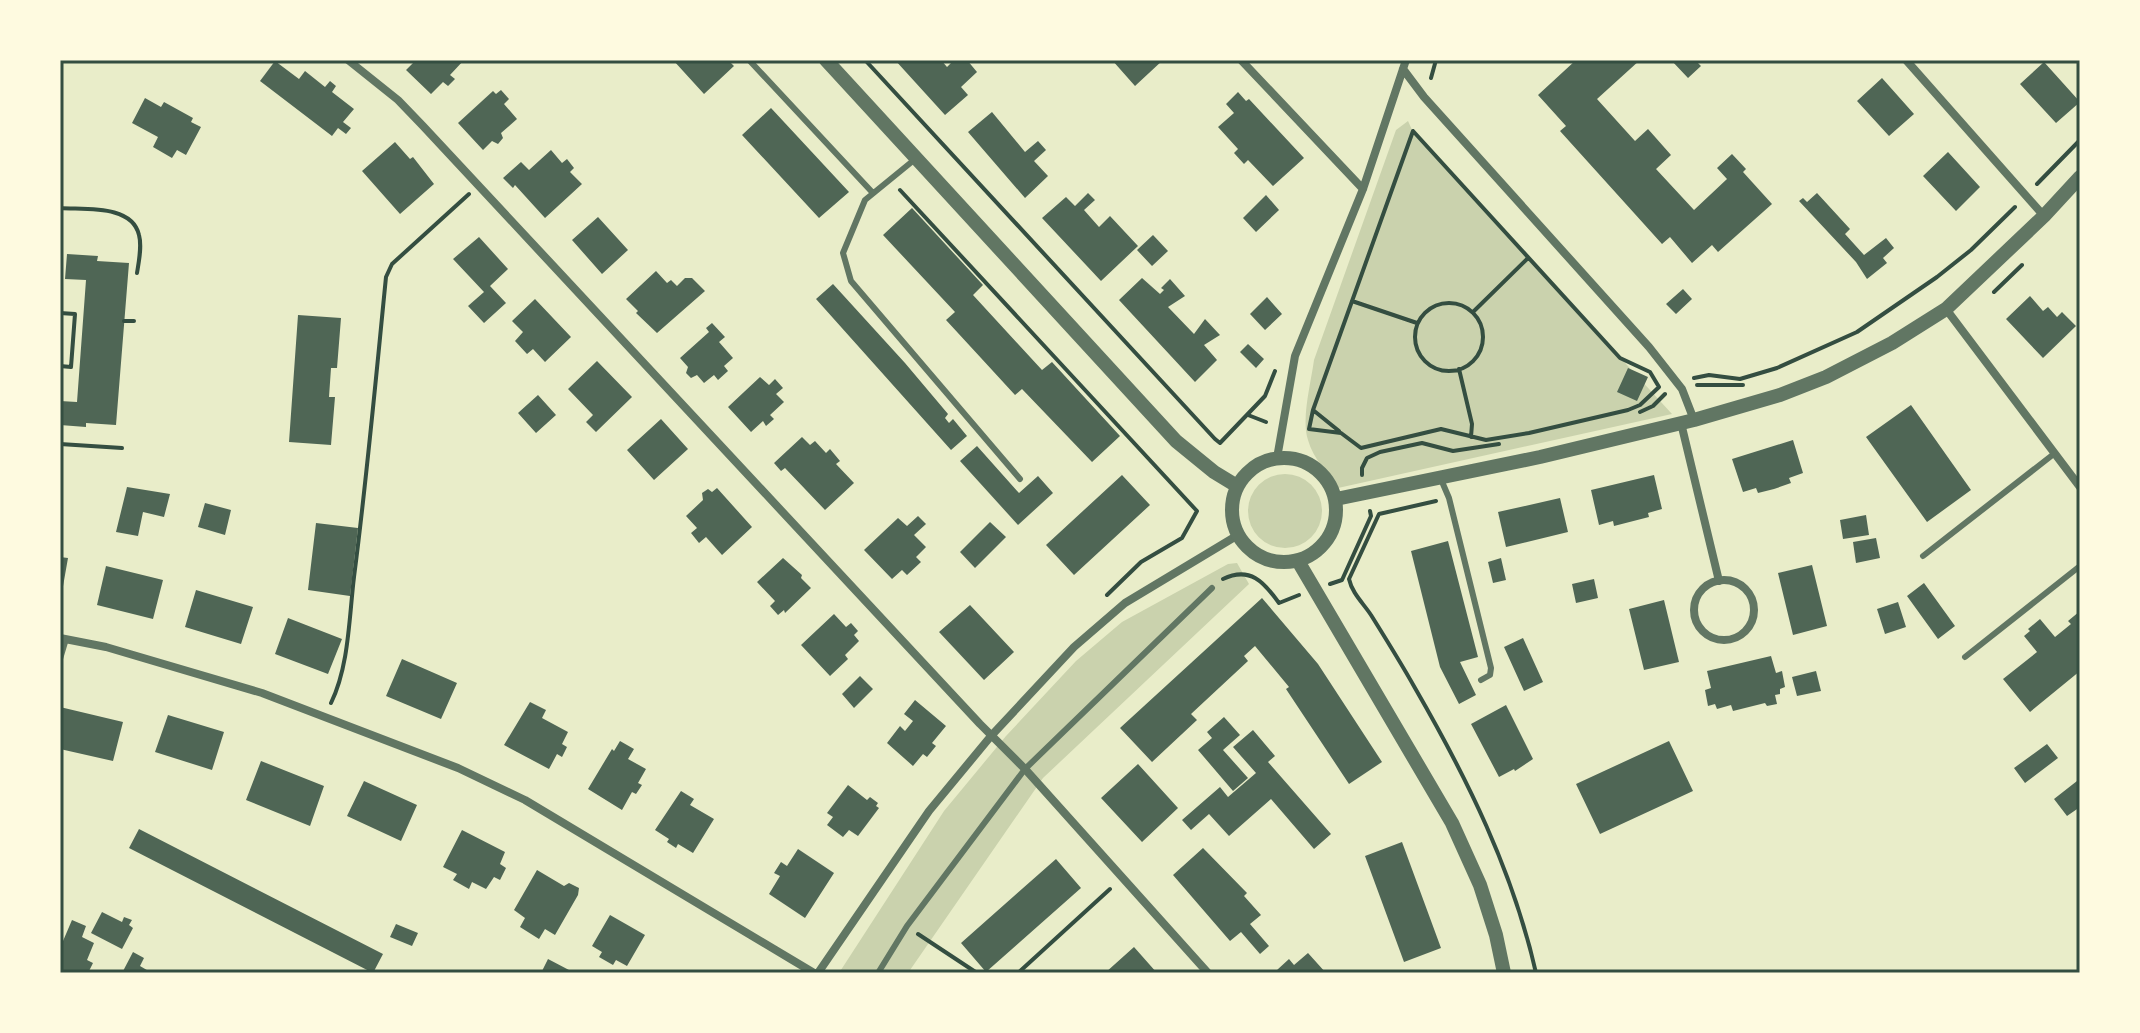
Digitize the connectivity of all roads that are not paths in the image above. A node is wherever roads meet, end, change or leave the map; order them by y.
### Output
1 (348, 60) edge
2 (749, 60) edge
3 (826, 60) edge
4 (1241, 60) edge
5 (1906, 60) edge
6 (1405, 64) edge
7 (917, 158) junction
8 (2080, 177) edge
9 (1363, 189) junction
10 (872, 192) junction
11 (2044, 216) junction
12 (1946, 309) junction
13 (1688, 422) junction
14 (2055, 453) junction
15 (1277, 458) junction
16 (1440, 477) junction
17 (1020, 479) dead end
18 (1237, 486) junction
19 (2080, 487) edge
20 (1336, 499) junction
21 (1238, 535) junction
22 (1923, 556) dead end
23 (1298, 561) junction
24 (2080, 566) edge
25 (1719, 581) junction
26 (1212, 588) road end
27 (63, 638) edge
28 (1965, 657) dead end
29 (60, 659) edge
30 (1481, 680) dead end
31 (991, 736) junction
32 (1025, 769) junction
33 (816, 973) edge
34 (878, 973) edge
35 (1208, 973) edge
36 (1504, 973) edge

1 - 31 street
2 - 10 lane
3 - 7 street
4 - 9 street
5 - 11 street
6 - 9 street
6 - 13 street
7 - 10 lane
7 - 18 street
8 - 11 street
9 - 15 street
10 - 17 lane
11 - 12 street
12 - 13 street
12 - 14 street
13 - 16 street
13 - 25 street
14 - 19 street
14 - 22 lane
15 - 18 street
15 - 20 street
16 - 20 street
16 - 30 lane
18 - 21 street
20 - 23 street
21 - 23 street
21 - 31 street
23 - 36 street
24 - 28 lane
25 - 25 street
26 - 32 lane
27 - 29 lane
27 - 33 street
31 - 32 street
31 - 33 street
32 - 34 lane
32 - 35 street

